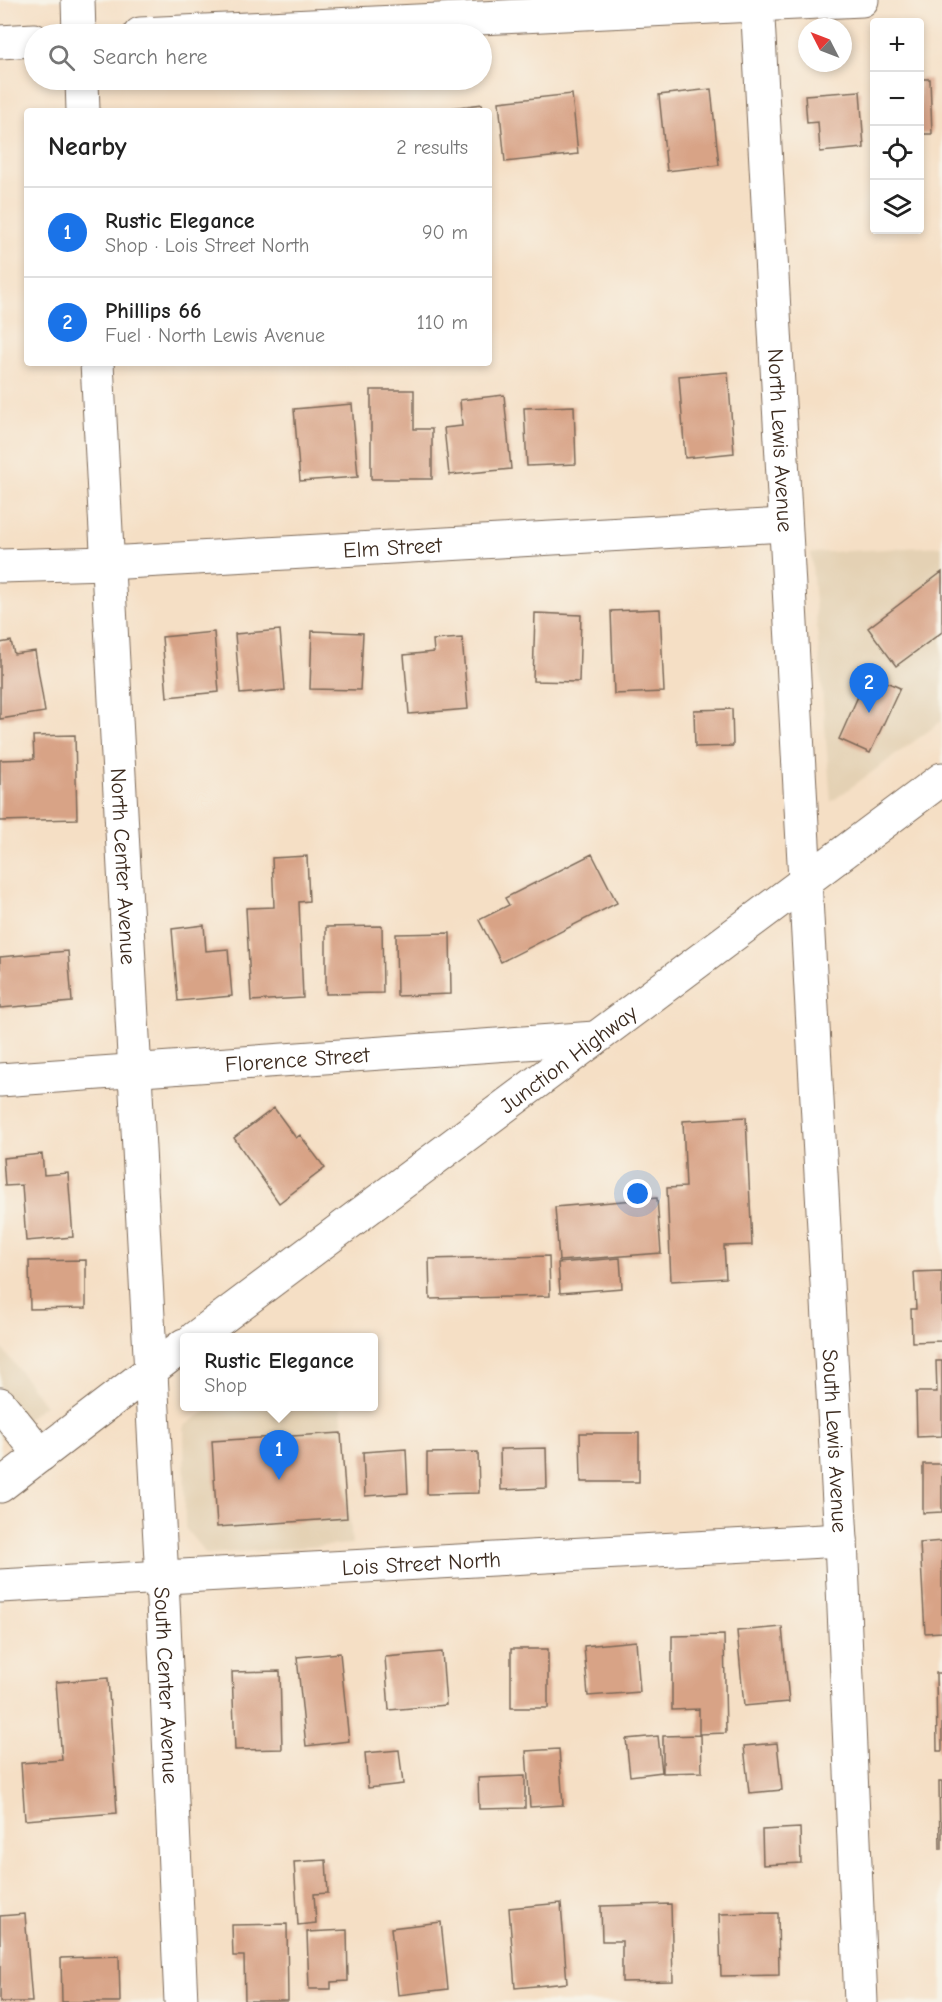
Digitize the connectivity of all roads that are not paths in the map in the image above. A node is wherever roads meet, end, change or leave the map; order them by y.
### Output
1 (78, 0) edge
2 (862, 0) edge
3 (757, 3) edge
4 (79, 24) edge
5 (339, 24) edge
6 (24, 41) edge
7 (0, 42) edge
8 (82, 90) edge
9 (83, 108) edge
10 (97, 366) edge
11 (784, 525) junction
12 (107, 563) junction
13 (0, 566) edge
14 (942, 779) edge
15 (805, 881) junction
16 (595, 1038) junction
17 (134, 1072) junction
18 (0, 1080) edge
19 (202, 1333) edge
20 (180, 1348) edge
21 (151, 1370) junction
22 (0, 1404) edge
23 (41, 1455) junction
24 (0, 1486) edge
25 (841, 1540) junction
26 (162, 1579) junction
27 (0, 1586) edge
28 (181, 2002) edge
29 (861, 2002) edge

1 - 4 street
2 - 3 street
3 - 5 street
3 - 11 street, North Lewis Avenue
6 - 7 street
8 - 9 street
10 - 12 street, North Center Avenue
11 - 12 street, Elm Street
11 - 15 street, North Lewis Avenue
12 - 13 street, Elm Street
12 - 17 street, North Center Avenue
14 - 15 street, Junction Highway
15 - 16 street, Junction Highway
15 - 25 street, South Lewis Avenue
16 - 17 street, Florence Street
16 - 19 street, Junction Highway
17 - 18 street, Florence Street
17 - 21 street, North Center Avenue
20 - 21 street
21 - 23 street
21 - 26 street, South Center Avenue
22 - 23 street
23 - 24 street
25 - 26 street, Lois Street North
25 - 29 street, South Lewis Avenue
26 - 27 street, Lois Street North
26 - 28 street, South Center Avenue

